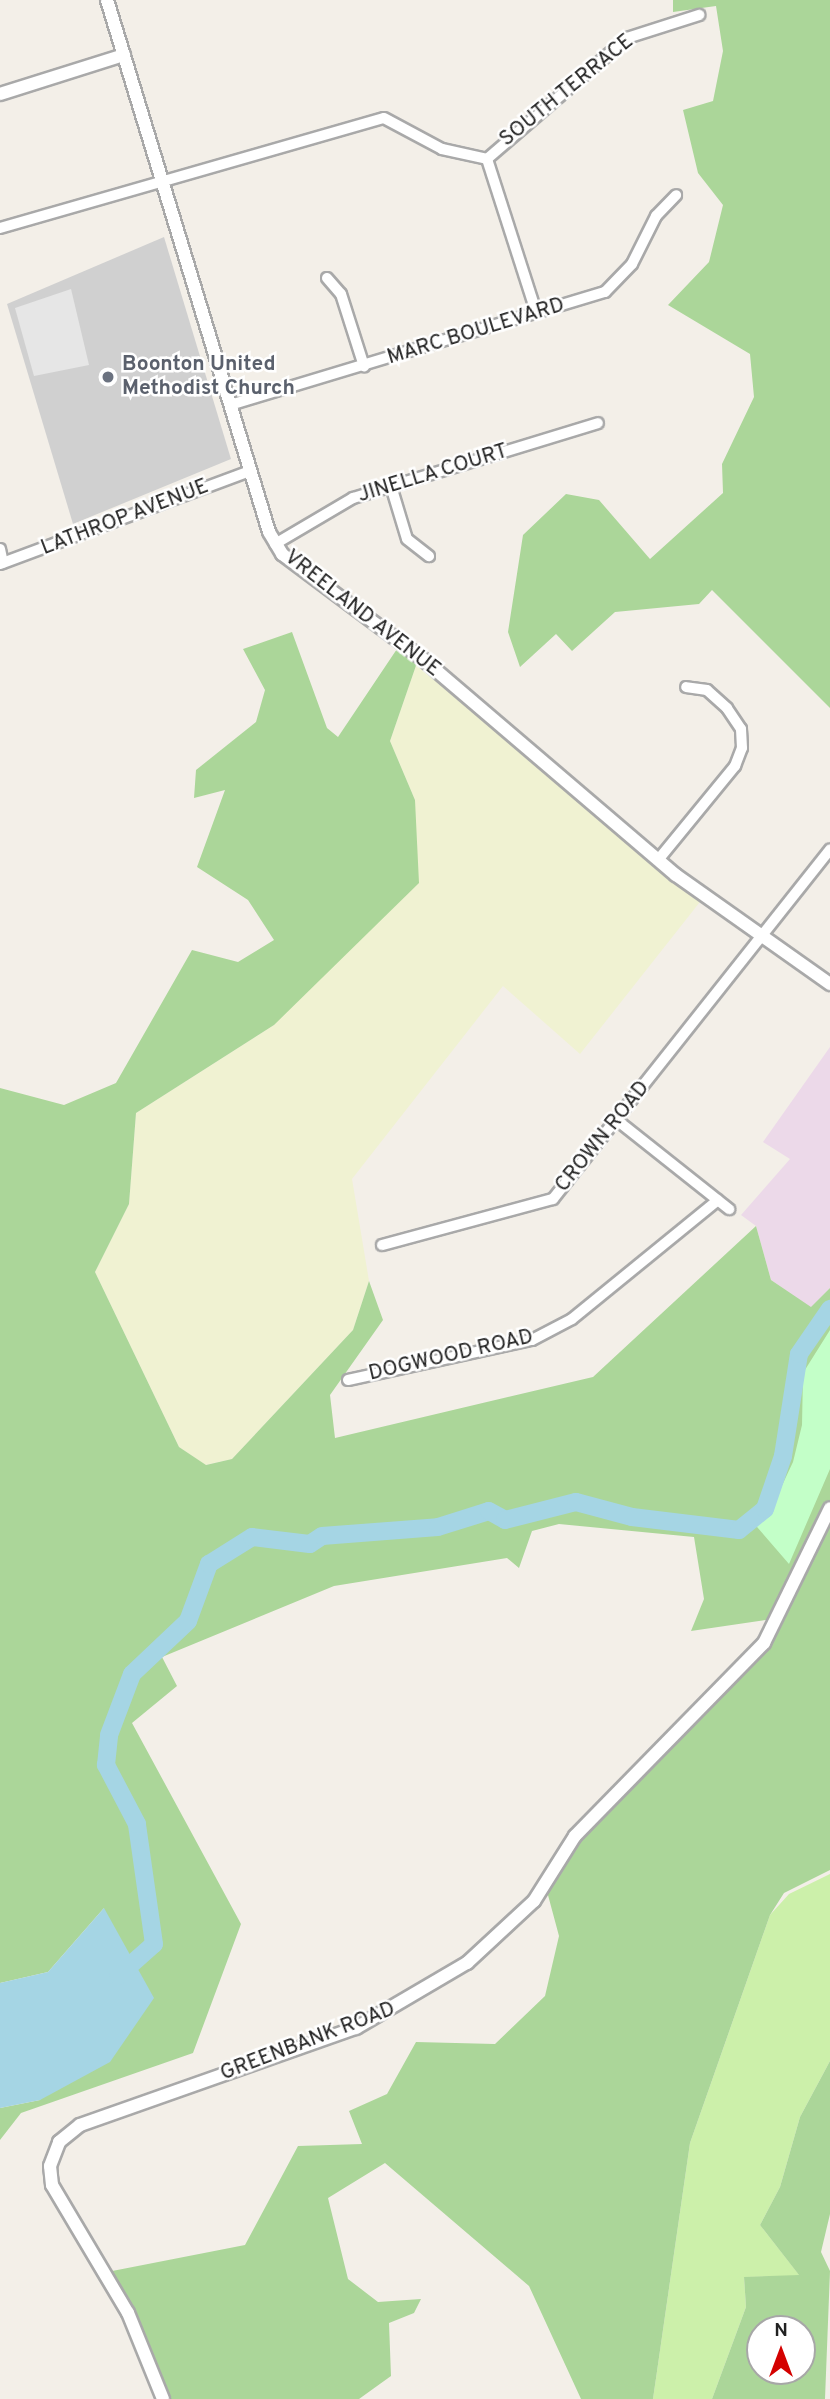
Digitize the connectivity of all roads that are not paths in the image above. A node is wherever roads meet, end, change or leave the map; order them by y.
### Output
1 (107, 0) edge
2 (699, 15) dead end
3 (124, 55) junction
4 (0, 94) edge
5 (487, 159) junction
6 (162, 179) junction
7 (676, 195) dead end
8 (0, 228) edge
9 (327, 278) dead end
10 (537, 312) junction
11 (364, 366) junction
12 (230, 405) junction
13 (598, 423) dead end
14 (250, 471) junction
15 (391, 486) junction
16 (275, 544) junction
17 (0, 549) edge
18 (429, 556) dead end
19 (2, 564) edge
20 (686, 687) dead end
21 (830, 849) edge
22 (658, 860) junction
23 (761, 936) junction
24 (830, 984) edge
25 (618, 1121) junction
26 (718, 1200) junction
27 (729, 1209) dead end
28 (382, 1245) dead end
29 (348, 1380) dead end
30 (830, 1508) edge
31 (163, 2399) edge

1 - 3 street, VREELAND AVENUE
2 - 5 street, SOUTH TERRACE
3 - 4 street
3 - 6 street, VREELAND AVENUE
5 - 6 street, SOUTH TERRACE
5 - 10 street
6 - 8 street, SOUTH TERRACE
6 - 12 street, VREELAND AVENUE
7 - 10 street, MARC BOULEVARD
9 - 11 street
10 - 11 street, MARC BOULEVARD
11 - 12 street, MARC BOULEVARD
12 - 14 street, VREELAND AVENUE
13 - 15 street, JINELLA COURT
14 - 16 street, VREELAND AVENUE
14 - 19 street, LATHROP AVENUE
15 - 16 street, JINELLA COURT
15 - 18 street
16 - 22 street, VREELAND AVENUE
17 - 19 street
20 - 22 street
21 - 23 street, CROWN ROAD
22 - 23 street, VREELAND AVENUE
23 - 24 street, VREELAND AVENUE
23 - 25 street, CROWN ROAD
25 - 26 street
25 - 28 street, CROWN ROAD
26 - 27 street
26 - 29 street, DOGWOOD ROAD
30 - 31 street, GREENBANK ROAD

